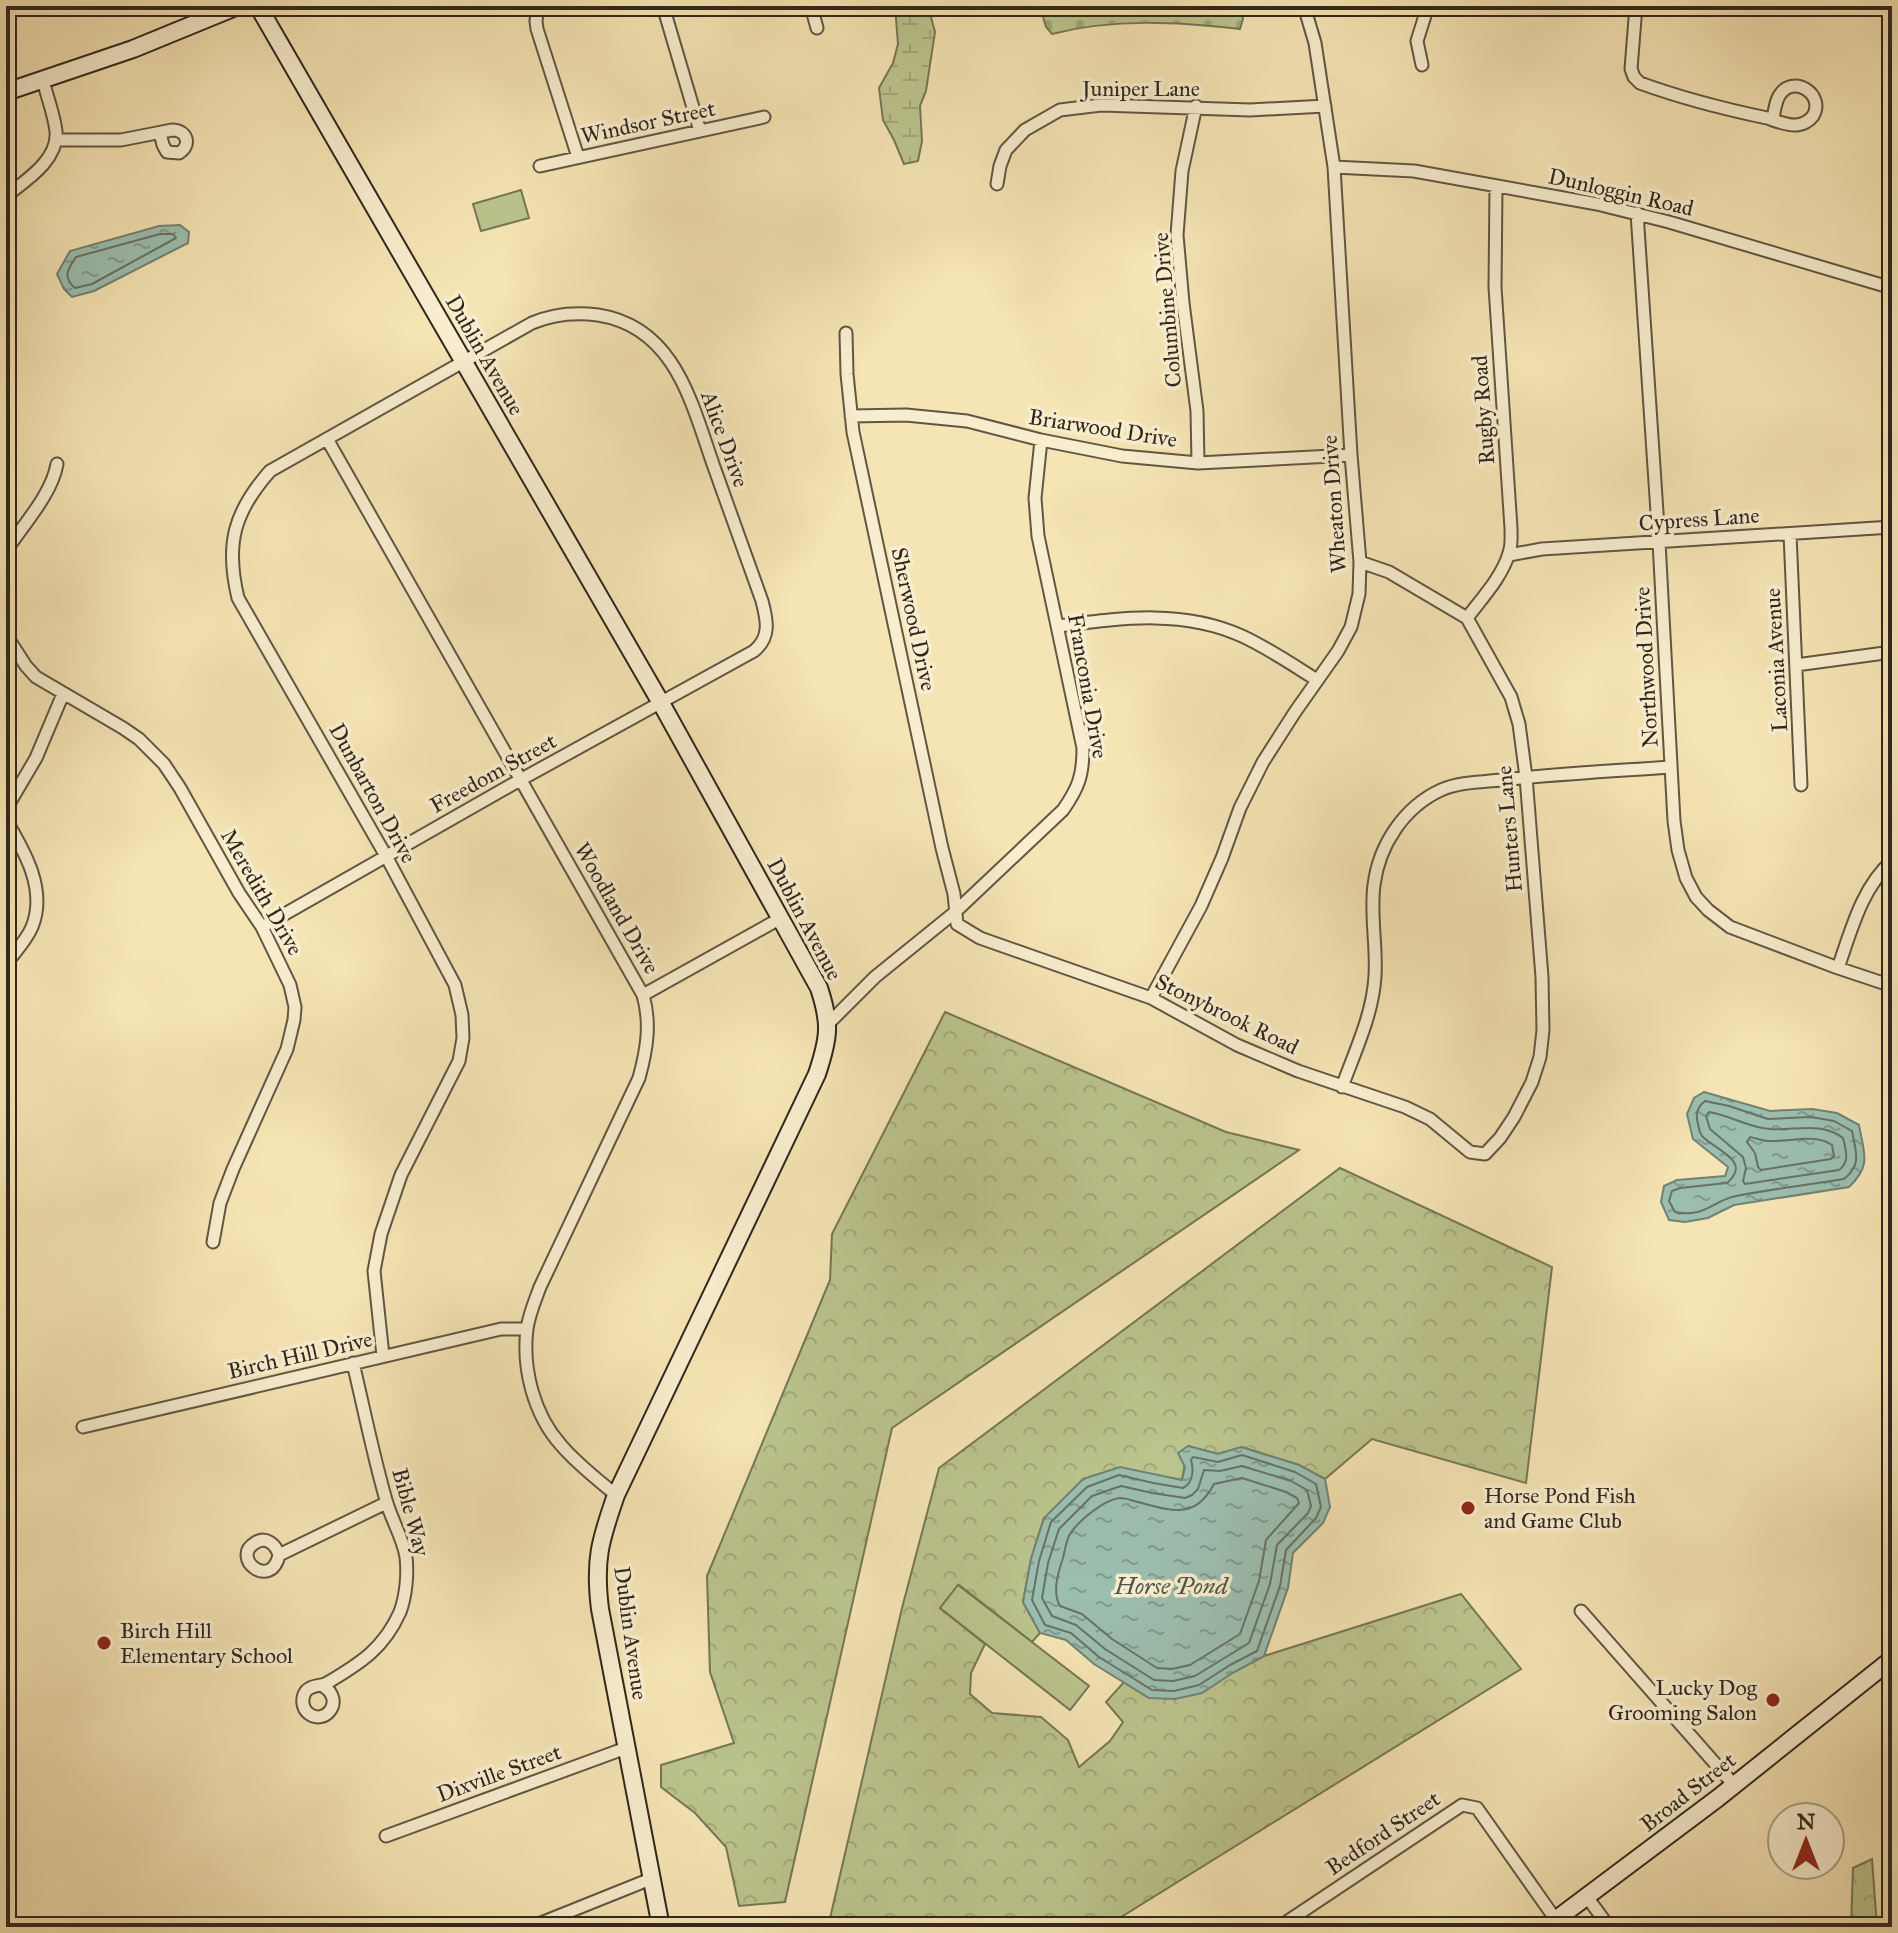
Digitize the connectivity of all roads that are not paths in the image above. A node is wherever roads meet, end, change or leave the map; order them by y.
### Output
1 (238, 6) edge
2 (258, 6) edge
3 (538, 6) edge
4 (663, 6) edge
5 (811, 6) edge
6 (1304, 6) edge
7 (1428, 6) edge
8 (1636, 6) edge
9 (817, 28) dead end
10 (1422, 65) dead end
11 (43, 80) junction
12 (6, 92) edge
13 (1196, 106) junction
14 (1325, 106) junction
15 (764, 117) dead end
16 (1773, 120) dead end
17 (700, 131) junction
18 (160, 133) dead end
19 (56, 140) junction
20 (578, 157) junction
21 (540, 166) dead end
22 (1334, 167) junction
23 (997, 184) dead end
24 (1496, 187) junction
25 (6, 196) edge
26 (1637, 213) junction
27 (1892, 288) edge
28 (846, 333) dead end
29 (464, 362) junction
30 (851, 416) junction
31 (327, 439) junction
32 (1041, 440) junction
33 (1351, 455) junction
34 (1198, 463) junction
35 (57, 464) dead end
36 (1892, 527) edge
37 (1790, 534) junction
38 (1659, 542) junction
39 (6, 551) edge
40 (1509, 555) junction
41 (1360, 562) junction
42 (1467, 618) junction
43 (1058, 626) junction
44 (6, 635) edge
45 (1892, 652) edge
46 (1796, 665) junction
47 (1317, 680) junction
48 (63, 694) junction
49 (661, 703) junction
50 (1671, 767) junction
51 (1526, 777) junction
52 (520, 780) junction
53 (1801, 785) dead end
54 (6, 809) edge
55 (6, 820) edge
56 (386, 856) junction
57 (1892, 861) edge
58 (954, 913) junction
59 (781, 918) junction
60 (262, 927) junction
61 (6, 964) edge
62 (1838, 968) junction
63 (1892, 986) edge
64 (643, 995) junction
65 (1151, 998) junction
66 (829, 1023) junction
67 (1342, 1087) junction
68 (1485, 1154) joint
69 (213, 1242) dead end
70 (527, 1329) junction
71 (383, 1356) junction
72 (353, 1363) junction
73 (83, 1427) dead end
74 (616, 1495) junction
75 (386, 1503) junction
76 (279, 1555) dead end
77 (1581, 1611) dead end
78 (1892, 1659) edge
79 (323, 1686) dead end
80 (626, 1748) junction
81 (1734, 1785) junction
82 (386, 1836) dead end
83 (653, 1878) junction
84 (1587, 1897) junction
85 (1551, 1924) edge
86 (531, 1927) edge
87 (661, 1927) edge
88 (1279, 1927) edge
89 (1609, 1927) edge

1 - 11 street
2 - 29 street, Dublin Avenue
3 - 20 street
4 - 17 street
5 - 9 street
6 - 14 street, Wheaton Drive
7 - 10 street
8 - 16 street
11 - 12 street
11 - 19 street
13 - 14 street, Juniper Lane
13 - 23 street, Juniper Lane
13 - 34 street, Columbine Drive
14 - 22 street, Wheaton Drive
15 - 17 street, Windsor Street
17 - 20 street, Windsor Street
18 - 19 street
19 - 25 street
20 - 21 street, Windsor Street
22 - 24 street, Dunloggin Road
22 - 33 street, Wheaton Drive
24 - 26 street, Dunloggin Road
24 - 40 street, Rugby Road
26 - 27 street, Dunloggin Road
26 - 38 street, Northwood Drive
28 - 30 street, Sherwood Drive
29 - 31 street, Dunbarton Drive
29 - 49 street, Dublin Avenue
29 - 49 street, Alice Drive
30 - 32 street, Briarwood Drive
30 - 58 street, Sherwood Drive
31 - 52 street, Woodland Drive
31 - 56 street, Dunbarton Drive
32 - 34 street, Briarwood Drive
32 - 43 street, Franconia Drive
33 - 34 street, Briarwood Drive
33 - 41 street, Wheaton Drive
35 - 39 street
36 - 37 street, Cypress Lane
37 - 38 street, Cypress Lane
37 - 46 street, Laconia Avenue
38 - 40 street, Cypress Lane
38 - 50 street, Northwood Drive
40 - 42 street, Rugby Road
41 - 42 street
41 - 47 street, Wheaton Drive
42 - 51 street, Hunters Lane
43 - 47 street
43 - 58 street, Franconia Drive
44 - 48 street, Meredith Drive
45 - 46 street
46 - 53 street, Laconia Avenue
47 - 65 street, Wheaton Drive
48 - 54 street
48 - 60 street, Meredith Drive
49 - 52 street, Freedom Street
49 - 59 street, Dublin Avenue
50 - 51 street
50 - 62 street, Northwood Drive
51 - 67 street
51 - 68 street, Hunters Lane
52 - 56 street, Freedom Street
52 - 64 street, Woodland Drive
55 - 61 street
56 - 60 street, Freedom Street
56 - 71 street, Dunbarton Drive
57 - 62 street
58 - 65 street, Stonybrook Road
58 - 66 street, Franconia Drive
59 - 64 street
59 - 66 street, Dublin Avenue
60 - 69 street, Meredith Drive
62 - 63 street, Northwood Drive
64 - 70 street, Woodland Drive
65 - 67 street, Stonybrook Road
66 - 74 street, Dublin Avenue
67 - 68 street, Stonybrook Road
70 - 71 street, Birch Hill Drive
70 - 74 street, Woodland Drive
71 - 72 street, Birch Hill Drive
72 - 73 street, Birch Hill Drive
72 - 75 street, Bible Way
74 - 80 street, Dublin Avenue
75 - 76 street
75 - 79 street, Bible Way
77 - 81 street
78 - 81 street, Broad Street
80 - 82 street, Dixville Street
80 - 83 street, Dublin Avenue
81 - 84 street, Broad Street
83 - 86 street
83 - 87 street, Dublin Avenue
84 - 85 street, Broad Street
84 - 89 street
85 - 88 street, Bedford Street

